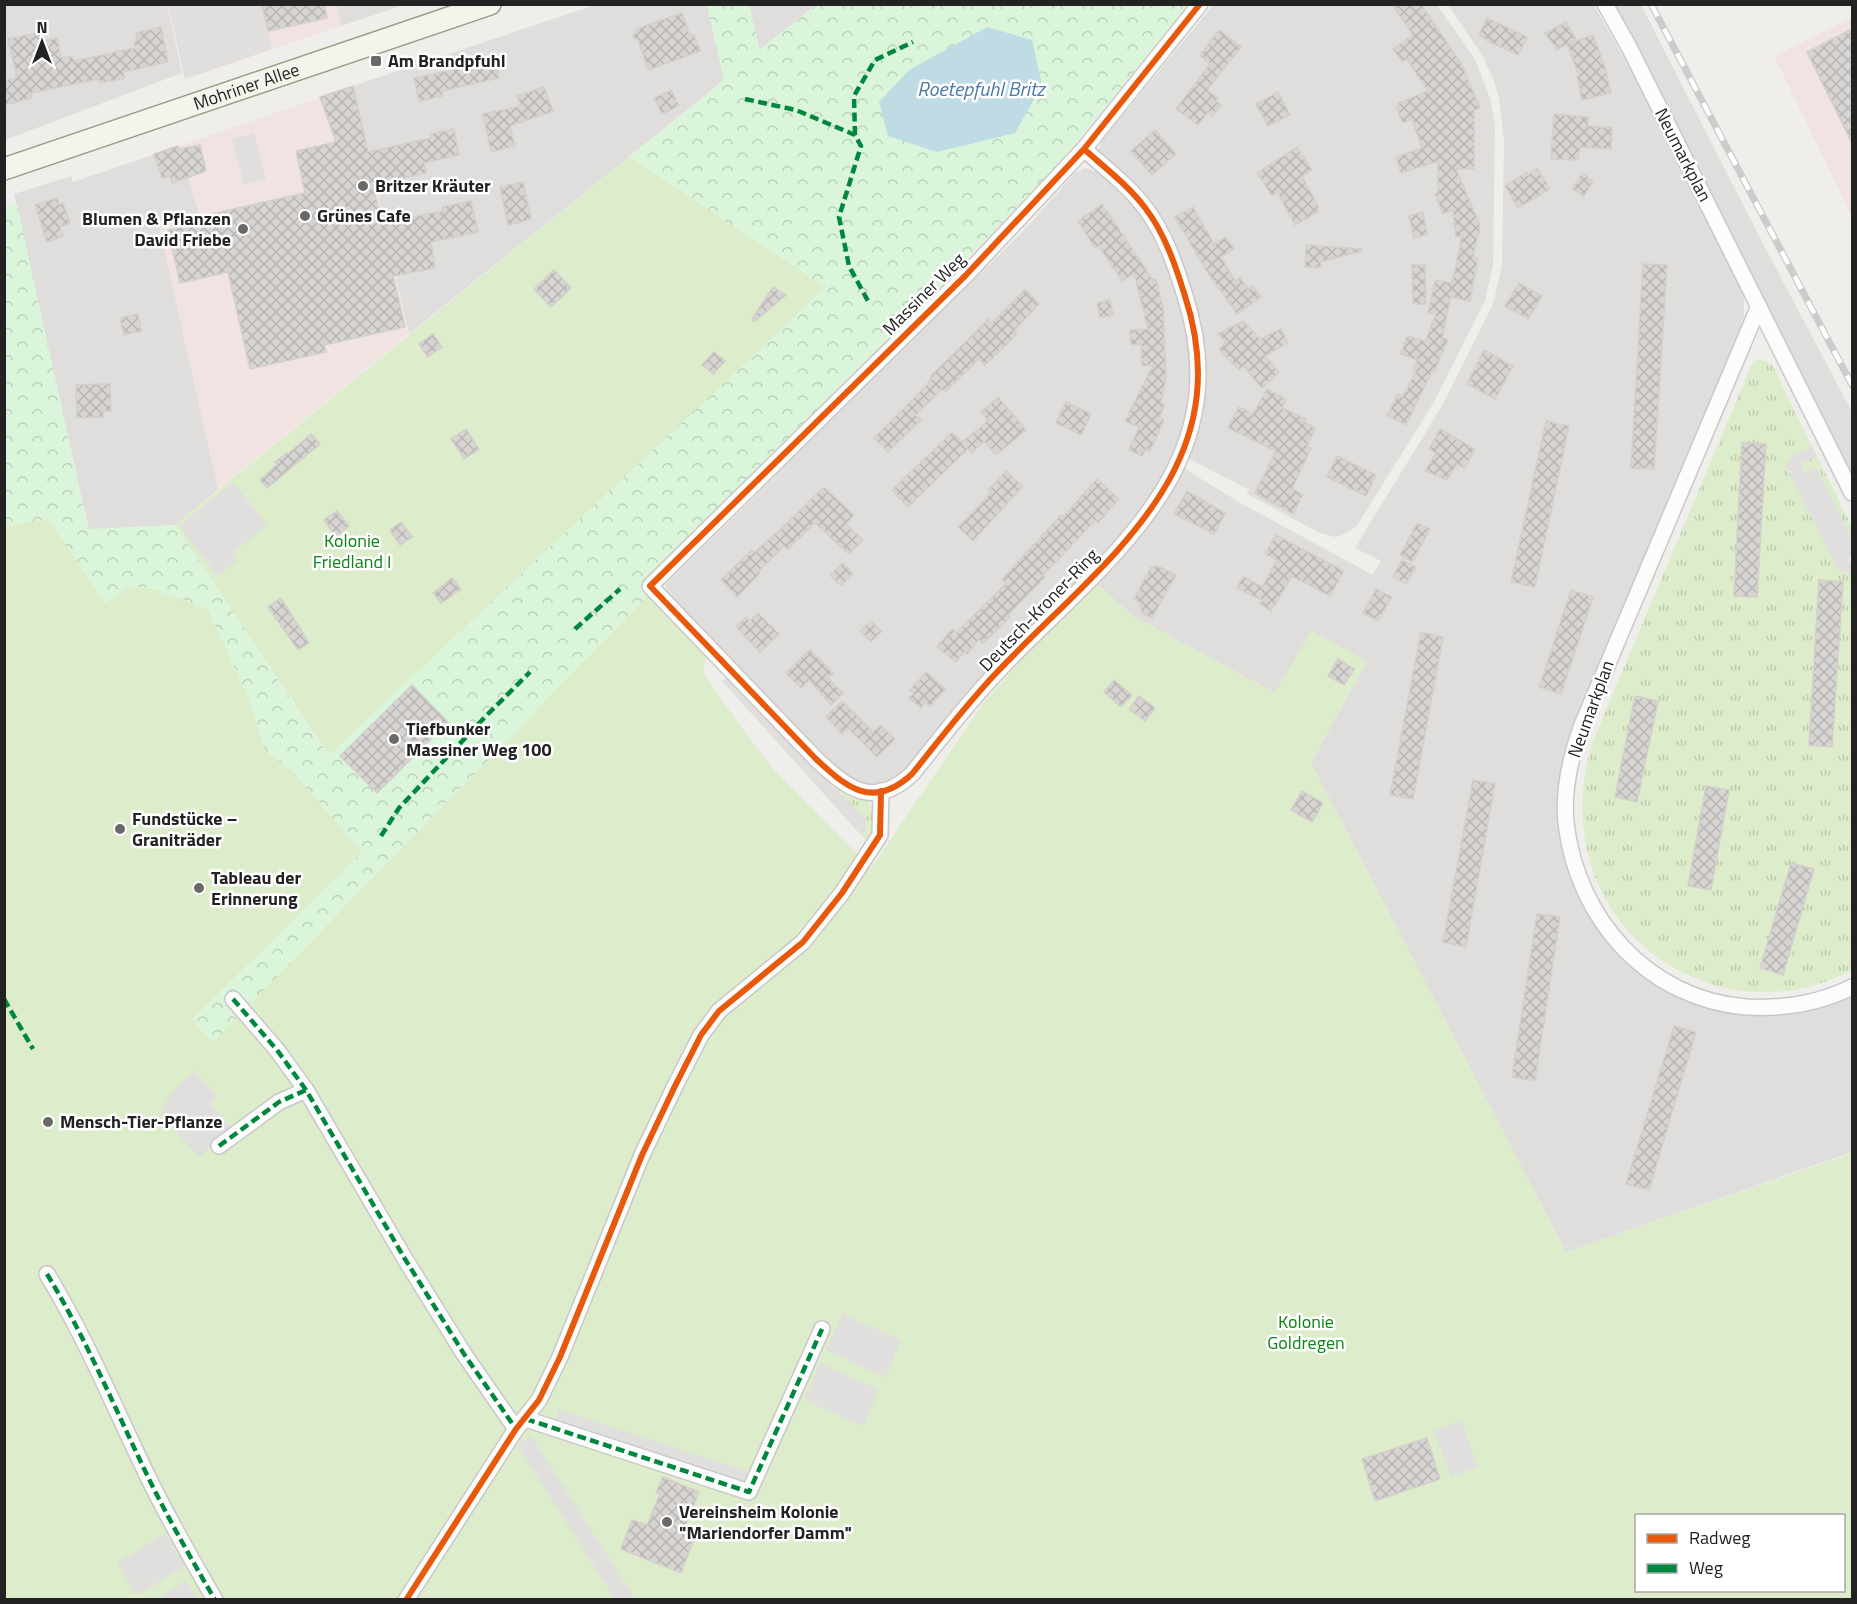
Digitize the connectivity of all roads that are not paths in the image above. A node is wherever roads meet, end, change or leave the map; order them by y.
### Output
1 (490, 4) edge
2 (1200, 4) edge
3 (1605, 4) edge
4 (1084, 149) junction
5 (4, 169) edge
6 (1759, 306) junction
7 (1852, 493) edge
8 (881, 791) junction
9 (1852, 987) edge
10 (233, 999) dead end
11 (306, 1090) junction
12 (219, 1146) dead end
13 (47, 1274) dead end
14 (822, 1329) dead end
15 (521, 1424) junction
16 (215, 1599) edge
17 (406, 1599) edge

1 - 5 main road, Mohriner Allee
2 - 4 street, Massiner Weg
3 - 6 street, Neumarkplan
4 - 8 street, Deutsch-Kroner-Ring
4 - 8 street, Massiner Weg
6 - 7 street, Neumarkplan
6 - 9 street, Neumarkplan
8 - 15 street
10 - 11 street
11 - 12 street
11 - 15 street
13 - 16 street
14 - 15 street
15 - 17 street

